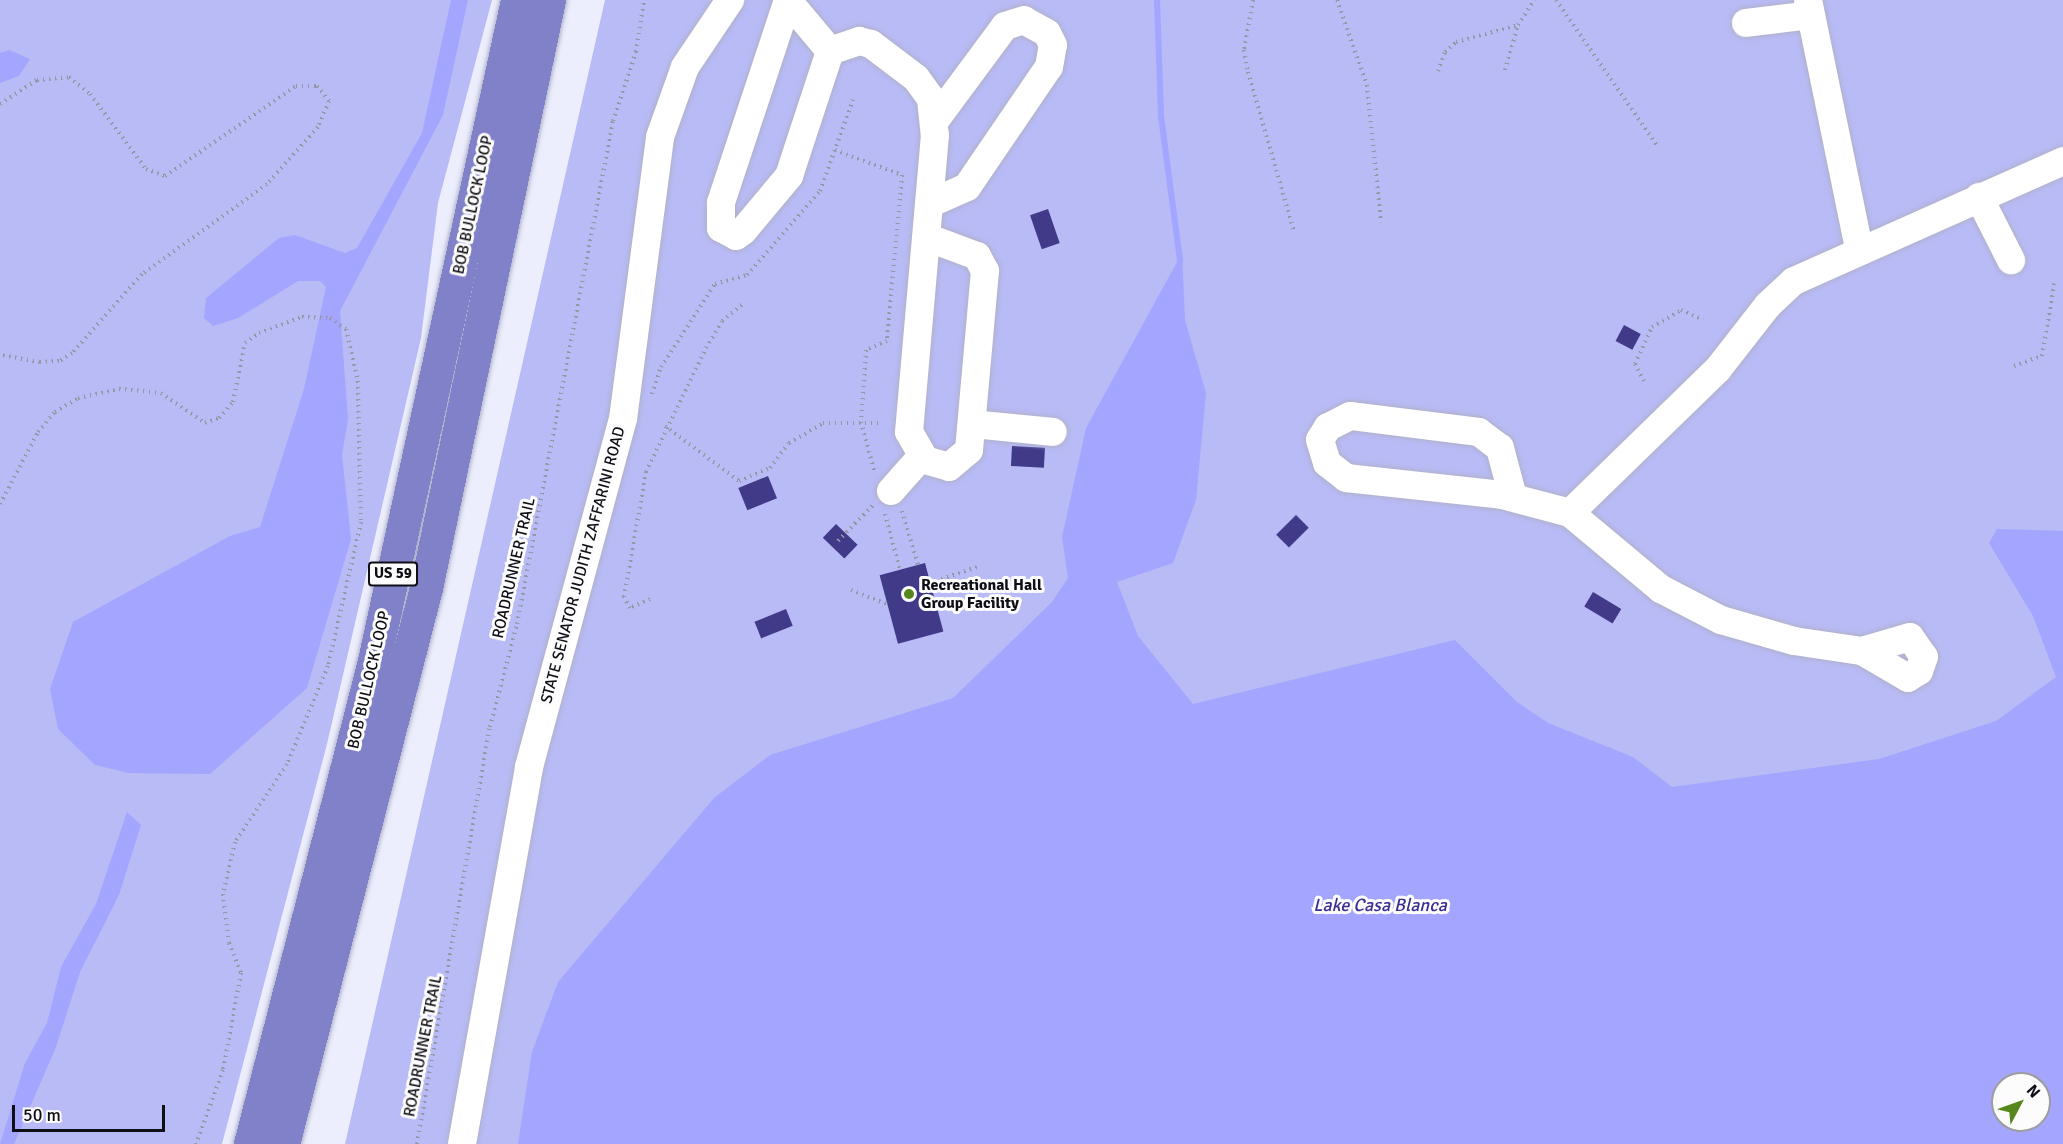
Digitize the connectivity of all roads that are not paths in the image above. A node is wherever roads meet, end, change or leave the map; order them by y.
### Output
1 (517, 0) edge
2 (549, 0) edge
3 (730, 0) edge
4 (789, 1) edge
5 (1810, 8) edge
6 (1746, 24) dead end
7 (831, 51) junction
8 (934, 122) junction
9 (2063, 161) edge
10 (1979, 197) junction
11 (929, 204) junction
12 (926, 237) junction
13 (1858, 249) junction
14 (2011, 260) dead end
15 (972, 424) junction
16 (1053, 432) dead end
17 (922, 456) junction
18 (888, 494) road end
19 (1513, 497) junction
20 (1570, 513) junction
21 (1862, 651) dead end
22 (250, 1144) edge
23 (283, 1144) edge
24 (462, 1144) edge

1 - 22 highway, BOB BULLOCK LOOP / US 59
2 - 23 highway, BOB BULLOCK LOOP / US 59
3 - 24 street, STATE SENATOR JUDITH ZAFFARINI ROAD
4 - 7 street
4 - 7 street
5 - 6 street
5 - 13 street
7 - 8 street
8 - 11 street
8 - 11 street
9 - 10 street
10 - 13 street
10 - 14 street
11 - 12 street
12 - 15 street
12 - 17 street
13 - 20 street
15 - 16 street
15 - 17 street
17 - 18 street
19 - 19 street
19 - 20 street
20 - 21 street

